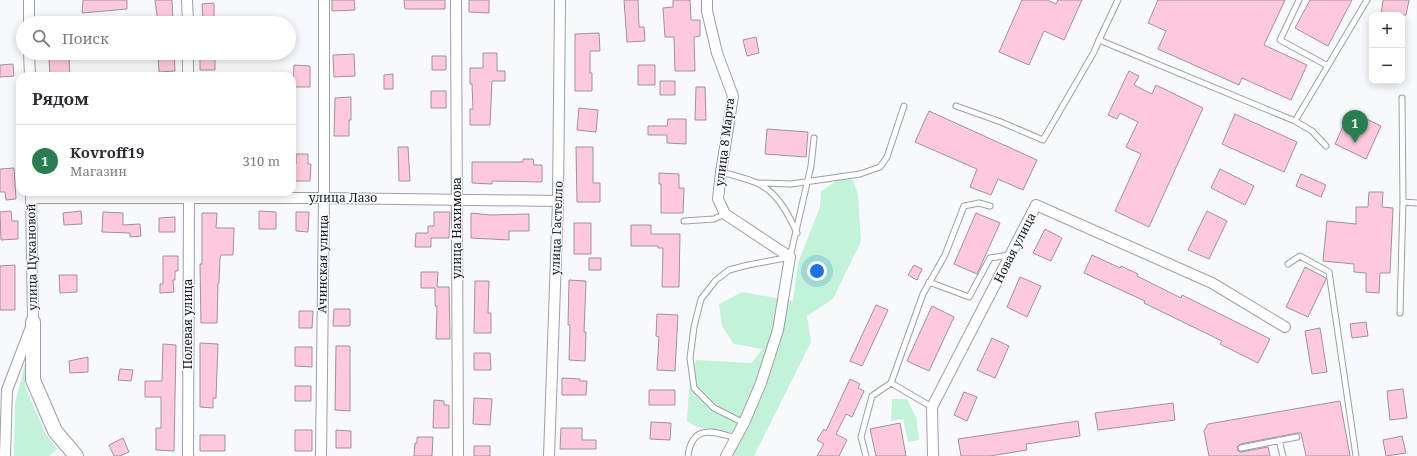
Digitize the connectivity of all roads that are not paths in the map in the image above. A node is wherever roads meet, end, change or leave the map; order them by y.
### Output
1 (29, 0) edge
2 (187, 0) edge
3 (324, 0) edge
4 (456, 0) edge
5 (560, 0) edge
6 (707, 0) edge
7 (1118, 0) edge
8 (1299, 0) edge
9 (1367, 0) edge
10 (29, 16) edge
11 (188, 16) edge
12 (1099, 40) junction
13 (29, 60) edge
14 (188, 60) edge
15 (1328, 66) junction
16 (30, 72) edge
17 (188, 72) edge
18 (1402, 98) dead end
19 (904, 106) dead end
20 (956, 106) dead end
21 (1295, 121) junction
22 (814, 138) dead end
23 (1326, 146) dead end
24 (720, 172) junction
25 (808, 182) junction
26 (758, 183) junction
27 (31, 196) edge
28 (189, 196) edge
29 (234, 196) edge
30 (324, 198) junction
31 (457, 199) junction
32 (558, 201) junction
33 (1403, 202) junction
34 (1417, 203) edge
35 (990, 206) dead end
36 (725, 214) junction
37 (684, 221) dead end
38 (797, 233) junction
39 (1011, 255) junction
40 (790, 257) junction
41 (1288, 264) dead end
42 (930, 282) junction
43 (1400, 313) dead end
44 (32, 322) junction
45 (1285, 327) dead end
46 (891, 383) junction
47 (932, 407) junction
48 (744, 423) junction
49 (1297, 437) dead end
50 (736, 438) junction
51 (1279, 440) junction
52 (1241, 448) dead end
53 (5, 456) edge
54 (76, 456) edge
55 (188, 456) edge
56 (321, 456) edge
57 (458, 456) edge
58 (549, 456) edge
59 (688, 456) edge
60 (726, 456) edge
61 (866, 456) edge
62 (934, 456) edge
63 (1283, 456) edge
64 (1356, 456) edge

1 - 10 street
2 - 11 street
3 - 30 street, Ачинская улица
4 - 31 street, улица Нахимова
5 - 32 street, улица Гастелло
6 - 24 street, улица 8 Марта
7 - 12 lane
8 - 15 lane
9 - 15 lane
12 - 20 lane
12 - 21 lane
13 - 16 street
14 - 17 street
15 - 21 lane
18 - 33 lane
19 - 25 lane
21 - 23 lane
22 - 25 lane
24 - 26 lane
24 - 36 street, улица 8 Марта
25 - 26 lane
25 - 38 lane
26 - 38 lane
27 - 44 street, улица Цукановой
28 - 55 street, Полевая улица
29 - 30 street, улица Лазо
30 - 31 street, улица Лазо
30 - 56 street, Ачинская улица
31 - 32 street, улица Лазо
31 - 57 street, улица Нахимова
32 - 58 street, улица Гастелло
33 - 34 lane
33 - 43 lane
35 - 42 lane
36 - 37 lane
36 - 40 street
38 - 40 lane
39 - 42 lane
39 - 45 street, Новая улица
39 - 47 street, Новая улица
40 - 48 street
40 - 48 lane
41 - 64 lane
42 - 46 lane
44 - 53 street
44 - 54 street
46 - 47 lane
46 - 61 lane
47 - 62 street, Новая улица
48 - 50 street
49 - 51 lane
50 - 59 lane
50 - 60 street
51 - 52 lane
51 - 63 lane

